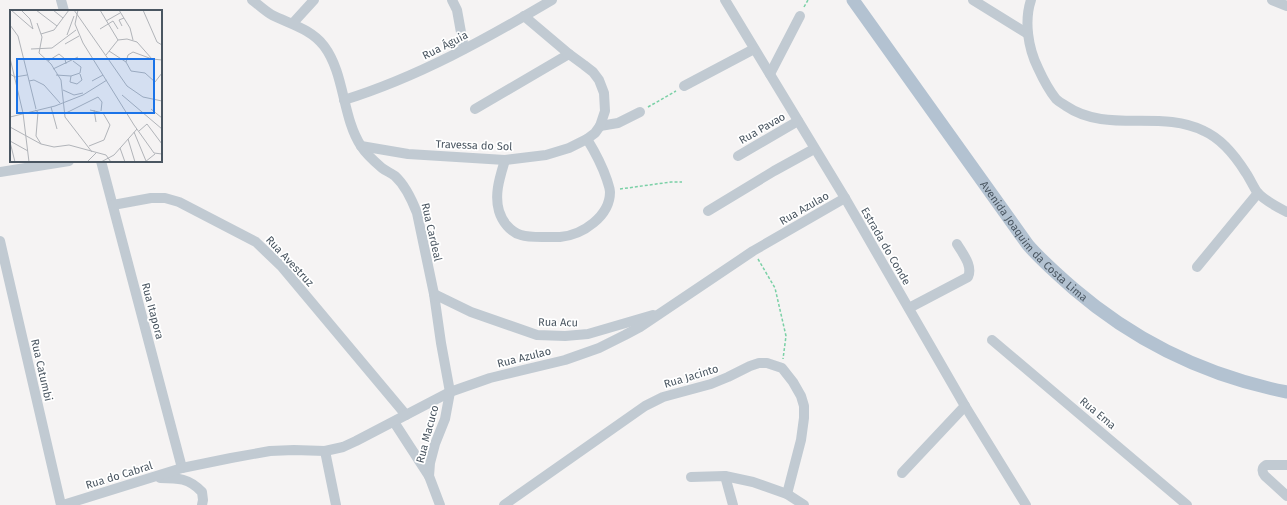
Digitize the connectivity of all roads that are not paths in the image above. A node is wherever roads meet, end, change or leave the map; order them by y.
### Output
1 (61, 0) edge
2 (252, 0) edge
3 (314, 0) edge
4 (452, 0) edge
5 (552, 0) edge
6 (725, 0) edge
7 (853, 0) edge
8 (973, 0) edge
9 (1031, 0) edge
10 (1272, 0) edge
11 (1287, 6) edge
12 (64, 10) edge
13 (524, 16) junction
14 (800, 16) dead end
15 (293, 23) junction
16 (1028, 34) junction
17 (464, 49) junction
18 (754, 49) junction
19 (569, 54) junction
20 (770, 74) junction
21 (684, 86) road end
22 (344, 100) junction
23 (475, 109) dead end
24 (640, 112) road end
25 (798, 121) junction
26 (600, 126) junction
27 (587, 139) junction
28 (361, 146) junction
29 (814, 149) junction
30 (738, 156) dead end
31 (505, 160) junction
32 (63, 162) edge
33 (101, 162) edge
34 (0, 172) edge
35 (1258, 193) junction
36 (844, 198) junction
37 (113, 205) junction
38 (708, 211) dead end
39 (1287, 212) edge
40 (0, 241) edge
41 (957, 244) dead end
42 (1197, 267) dead end
43 (434, 294) junction
44 (909, 308) junction
45 (662, 312) junction
46 (992, 340) dead end
47 (450, 392) junction
48 (1287, 392) edge
49 (965, 406) junction
50 (406, 415) junction
51 (394, 422) junction
52 (325, 451) junction
53 (1287, 465) edge
54 (182, 468) junction
55 (902, 473) dead end
56 (429, 476) junction
57 (725, 476) junction
58 (151, 477) junction
59 (691, 477) dead end
60 (788, 494) junction
61 (1287, 496) edge
62 (62, 505) edge
63 (202, 505) edge
64 (336, 505) edge
65 (440, 505) edge
66 (504, 505) edge
67 (733, 505) edge
68 (804, 505) edge
69 (1026, 505) edge
70 (1188, 505) edge

1 - 12 street
2 - 15 street, Rua Cardeal
3 - 15 street
4 - 17 street
5 - 13 street, Rua Águia
6 - 18 street, Estrada do Conde
7 - 48 main road, Avenida Joaquim da Costa Lima
8 - 16 street
9 - 16 street
10 - 11 street
13 - 17 street, Rua Águia
13 - 19 street
14 - 20 street
15 - 22 street, Rua Cardeal
16 - 35 street
17 - 22 street, Rua Águia
18 - 20 street, Estrada do Conde
18 - 21 street
19 - 23 street
19 - 26 street
20 - 25 street, Estrada do Conde
22 - 28 street, Rua Cardeal
24 - 26 street
25 - 29 street, Estrada do Conde
25 - 30 street, Rua Pavao
26 - 27 street, Travessa do Sol
27 - 31 street, Travessa do Sol
27 - 31 street
28 - 31 street, Travessa do Sol
28 - 43 street, Rua Cardeal
29 - 36 street, Estrada do Conde
29 - 38 street
32 - 34 street
33 - 37 street, Rua Itapora
35 - 39 street
35 - 42 street
36 - 44 street, Estrada do Conde
36 - 45 street, Rua Azulao
37 - 50 street, Rua Avestruz
37 - 54 street, Rua Itapora
40 - 62 street, Rua Catumbi
41 - 44 street
43 - 45 street, Rua Acu
43 - 47 street, Rua Cardeal
44 - 49 street, Estrada do Conde
45 - 47 street, Rua Azulao
46 - 70 street, Rua Ema
47 - 50 street, Rua Azulao
47 - 56 street, Rua Macuco
49 - 55 street
49 - 69 street, Estrada do Conde
50 - 51 street, Rua Azulao
51 - 52 street, Rua Azulao
51 - 56 street
52 - 54 street, Rua Azulao
52 - 64 street
53 - 61 street
54 - 58 street, Rua do Cabral
56 - 65 street, Rua Macuco
57 - 59 street
57 - 60 street
57 - 67 street
58 - 62 street, Rua do Cabral
58 - 63 street
60 - 66 street, Rua Jacinto
60 - 68 street

